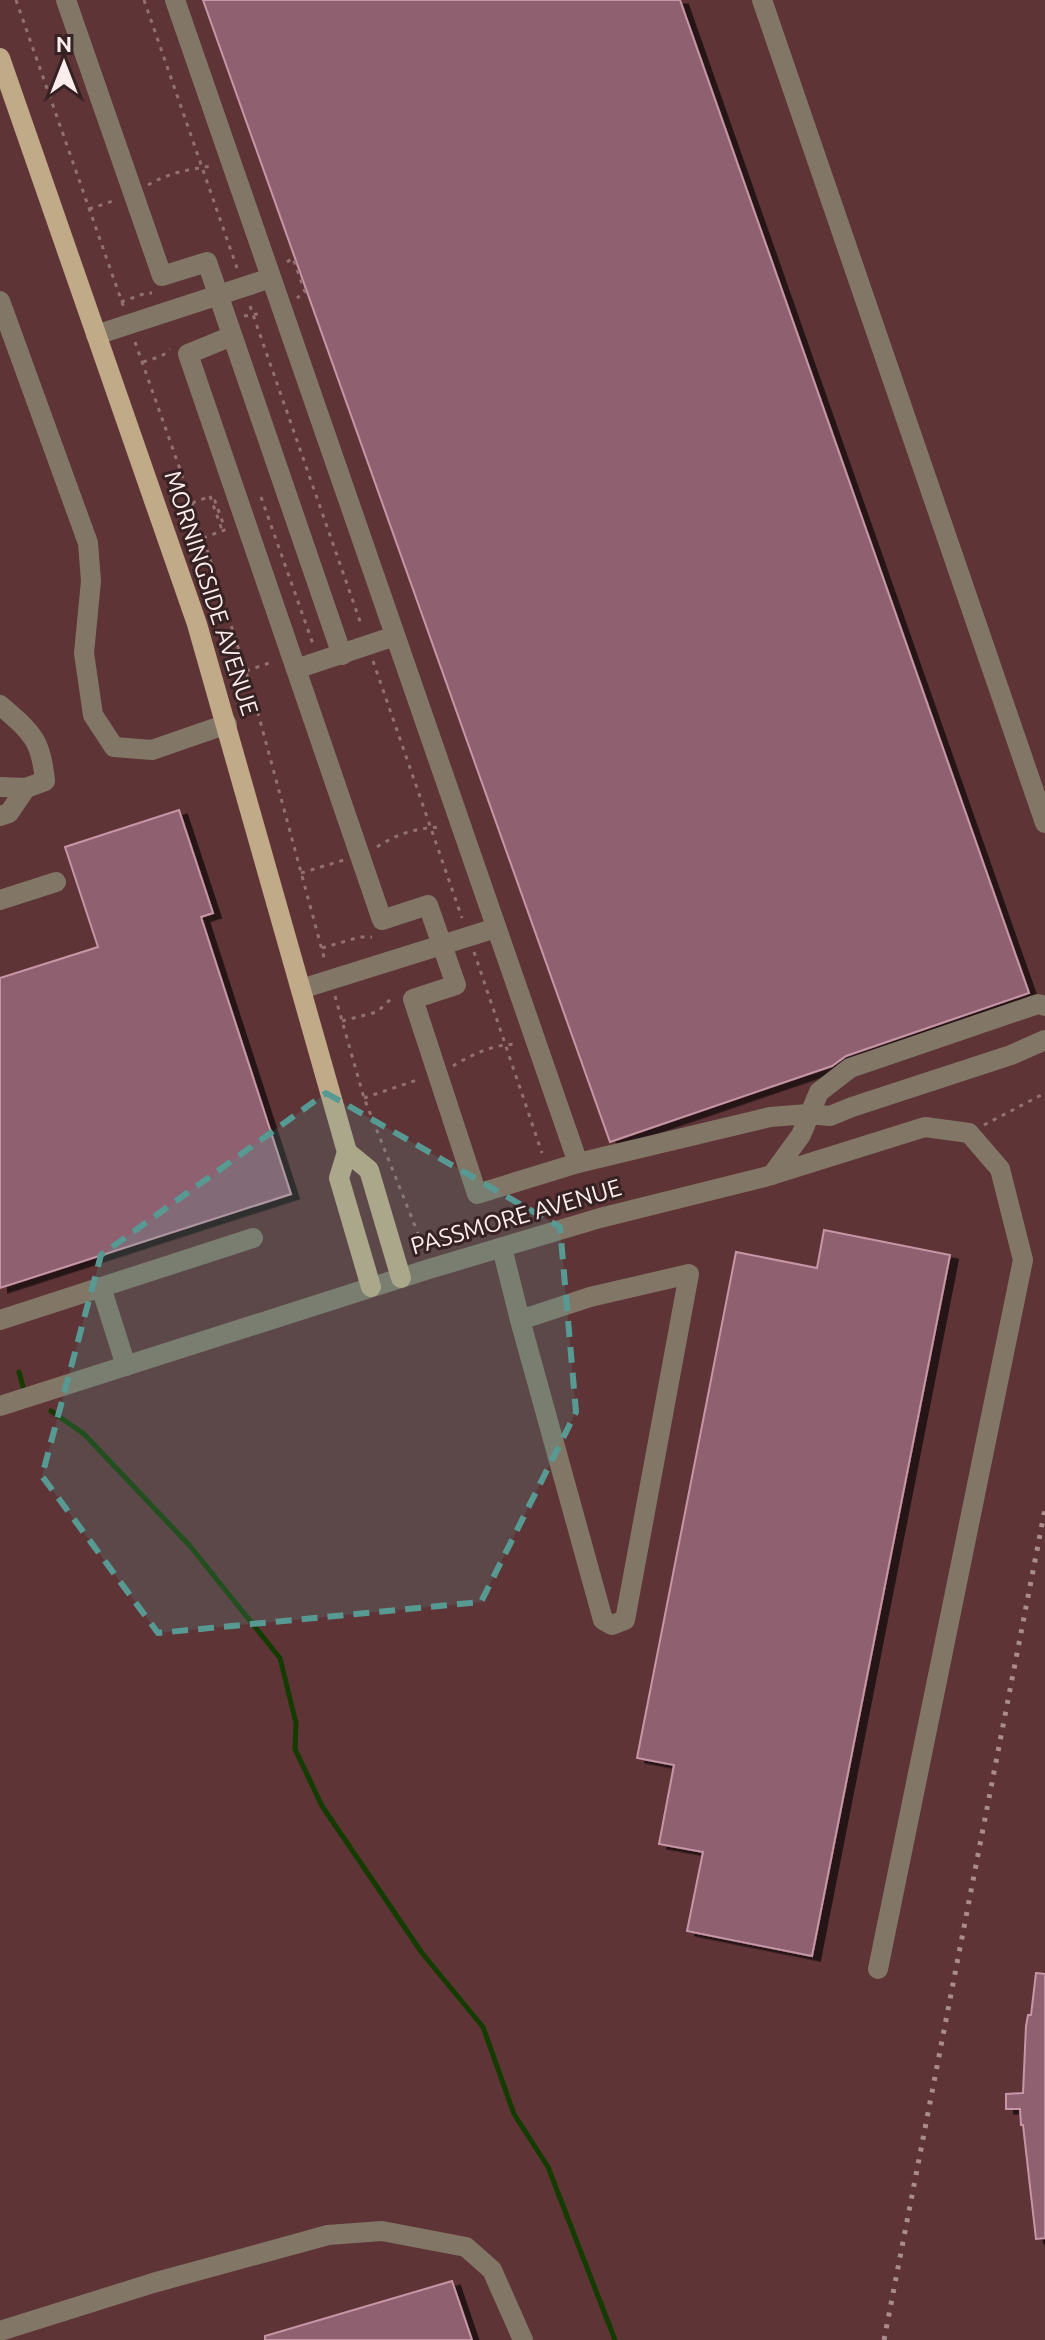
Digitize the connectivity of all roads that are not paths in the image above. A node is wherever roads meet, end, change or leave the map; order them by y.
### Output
1 (66, 0) edge
2 (175, 0) edge
3 (762, 0) edge
4 (0, 58) edge
5 (271, 278) junction
6 (218, 295) junction
7 (0, 301) edge
8 (96, 335) junction
9 (232, 336) junction
10 (395, 636) junction
11 (342, 655) junction
12 (296, 669) junction
13 (0, 705) edge
14 (227, 724) junction
15 (0, 787) edge
16 (26, 788) junction
17 (0, 816) edge
18 (1045, 823) edge
19 (56, 882) dead end
20 (0, 900) edge
21 (496, 928) junction
22 (442, 945) junction
23 (301, 989) junction
24 (1045, 1006) edge
25 (1045, 1040) edge
26 (808, 1114) junction
27 (347, 1152) junction
28 (578, 1163) junction
29 (772, 1175) junction
30 (253, 1238) dead end
31 (502, 1248) junction
32 (401, 1278) junction
33 (101, 1287) junction
34 (371, 1287) junction
35 (0, 1320) edge
36 (520, 1320) junction
37 (126, 1366) junction
38 (0, 1406) edge
39 (878, 1969) dead end
40 (0, 2331) edge
41 (523, 2340) edge

1 - 6 street
2 - 5 street
3 - 18 street
4 - 8 main road, MORNINGSIDE AVENUE
5 - 6 street
5 - 10 street
6 - 8 street
6 - 9 street
7 - 14 street
8 - 14 main road, MORNINGSIDE AVENUE
9 - 11 street
9 - 12 street
10 - 11 street
10 - 21 street
11 - 12 street
12 - 22 street
13 - 16 street
14 - 23 main road, MORNINGSIDE AVENUE
15 - 16 street
16 - 17 street
19 - 20 street
21 - 22 street
21 - 28 street
22 - 23 street
22 - 28 street
23 - 27 main road, MORNINGSIDE AVENUE
24 - 26 street
25 - 26 street
26 - 28 street
26 - 29 street
27 - 32 main road, MORNINGSIDE AVENUE
27 - 34 main road, MORNINGSIDE AVENUE
29 - 31 street, PASSMORE AVENUE
29 - 39 street, PASSMORE AVENUE
30 - 33 street
31 - 32 street, PASSMORE AVENUE
31 - 36 street
32 - 34 street, PASSMORE AVENUE
33 - 35 street
33 - 37 street
34 - 37 street, PASSMORE AVENUE
36 - 36 street
37 - 38 street, PASSMORE AVENUE
40 - 41 street

